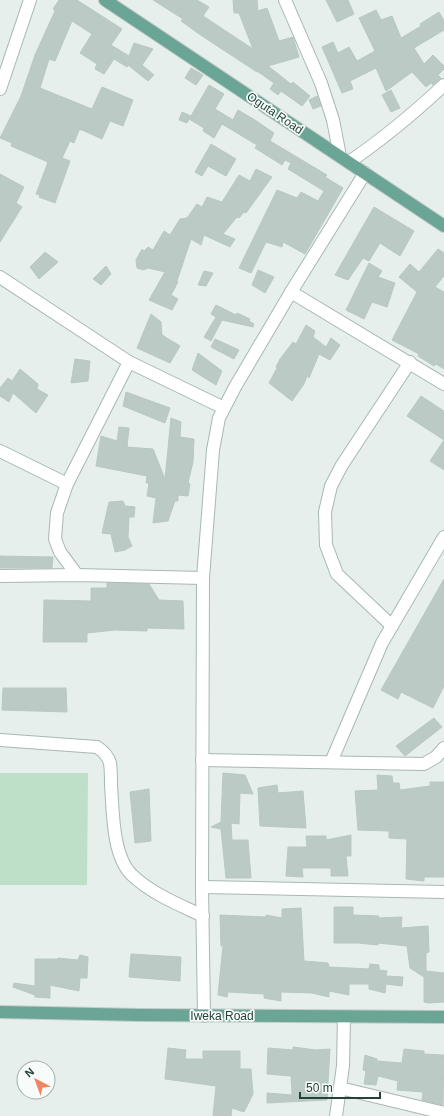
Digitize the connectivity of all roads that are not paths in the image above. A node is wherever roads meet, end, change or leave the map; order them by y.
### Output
1 (30, 0) edge
2 (285, 0) edge
3 (112, 2) edge
4 (444, 85) edge
5 (0, 89) edge
6 (344, 159) junction
7 (365, 173) junction
8 (444, 226) edge
9 (0, 277) edge
10 (291, 292) junction
11 (129, 362) junction
12 (410, 362) junction
13 (444, 384) edge
14 (224, 408) junction
15 (0, 451) edge
16 (67, 484) junction
17 (444, 538) edge
18 (77, 574) junction
19 (0, 576) edge
20 (203, 578) junction
21 (392, 626) junction
22 (0, 740) edge
23 (444, 748) edge
24 (202, 760) junction
25 (331, 762) junction
26 (202, 887) junction
27 (444, 892) edge
28 (203, 916) junction
29 (0, 1012) edge
30 (204, 1016) junction
31 (344, 1017) junction
32 (444, 1017) edge
33 (340, 1088) junction
34 (444, 1113) edge
35 (336, 1116) edge

1 - 5 street
2 - 6 street
3 - 6 main road, Oguta Road
4 - 6 street
6 - 7 main road, Oguta Road
7 - 8 main road, Oguta Road
7 - 10 street
9 - 11 street
10 - 12 street
10 - 14 street
11 - 14 street
11 - 16 street
12 - 13 street
12 - 21 street
14 - 20 street
15 - 16 street
16 - 18 street
17 - 21 street
18 - 19 street
18 - 20 street
20 - 24 street
21 - 25 street
22 - 28 street
23 - 25 street
24 - 25 street
24 - 26 street
26 - 27 street
26 - 28 street
28 - 30 street
29 - 30 main road, Iweka Road
30 - 31 main road, Iweka Road
31 - 32 main road, Iweka Road
31 - 33 street
33 - 34 street
33 - 35 street

